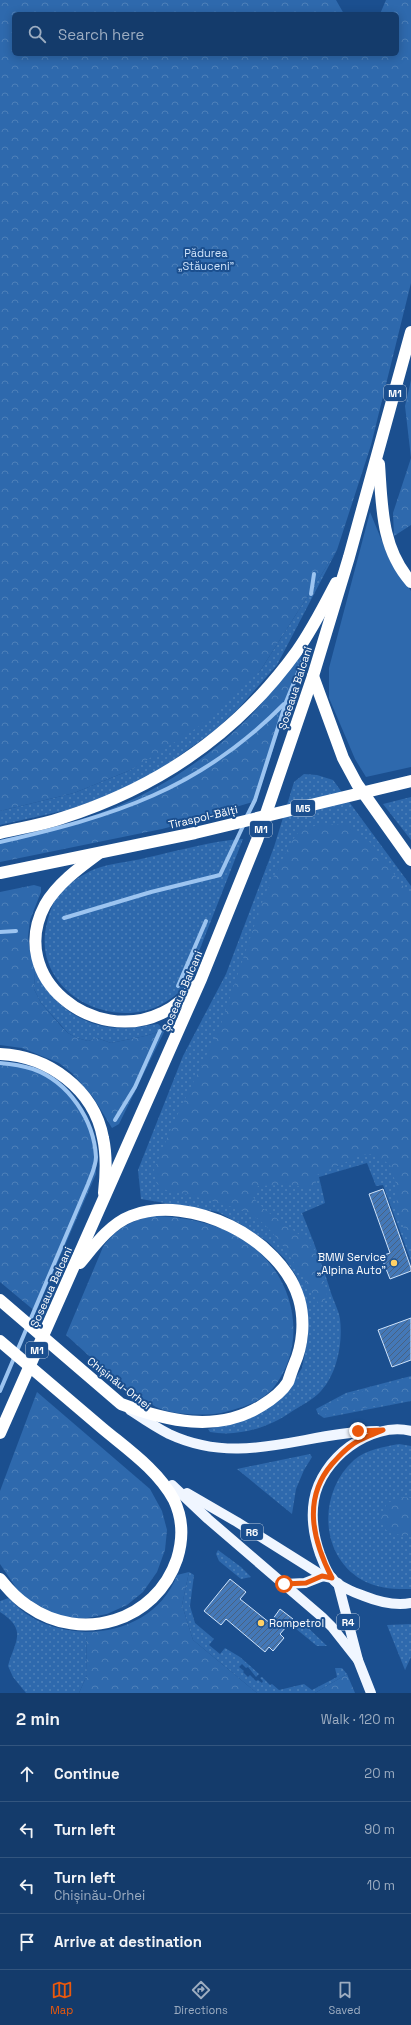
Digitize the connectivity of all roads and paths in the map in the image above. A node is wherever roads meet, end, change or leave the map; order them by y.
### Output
1 (411, 332) edge
2 (378, 454) junction
3 (349, 557) junction
4 (411, 582) edge
5 (313, 676) junction
6 (411, 780) edge
7 (0, 832) edge
8 (100, 852) junction
9 (411, 860) edge
10 (0, 873) edge
11 (201, 979) junction
12 (0, 1054) edge
13 (103, 1202) junction
14 (68, 1278) junction
15 (2, 1302) edge
16 (0, 1341) edge
17 (121, 1404) junction
18 (2, 1424) edge
19 (408, 1429) edge
20 (383, 1430) junction
21 (0, 1433) edge
22 (151, 1470) junction
23 (172, 1485) junction
24 (0, 1579) edge
25 (331, 1579) junction
26 (284, 1584) junction
27 (411, 1603) edge
28 (358, 1660) junction
29 (371, 1693) edge

1 - 2 highway, M1
2 - 3 highway, M1
2 - 4 highway
3 - 5 highway, Șoseaua Balcani / M1
3 - 7 highway
5 - 9 highway
5 - 11 highway, Șoseaua Balcani / M1
6 - 8 highway, Tiraspol-Bălți / M5
8 - 10 highway, Tiraspol-Bălți / M5
8 - 11 highway
11 - 13 highway, Șoseaua Balcani / M1
12 - 13 highway
13 - 14 highway, Șoseaua Balcani / M1
14 - 17 highway
14 - 18 highway, Șoseaua Balcani / M1
15 - 17 highway, Chișinău-Orhei
16 - 22 highway
17 - 20 main road, Chișinău-Orhei
18 - 21 highway, M1
19 - 20 main road, Chișinău-Orhei
20 - 25 main road
22 - 23 main road
22 - 24 highway
23 - 25 main road, R6
23 - 26 main road
25 - 26 main road
25 - 27 main road, R6
25 - 28 main road, R4
26 - 28 main road
28 - 29 main road, R4

